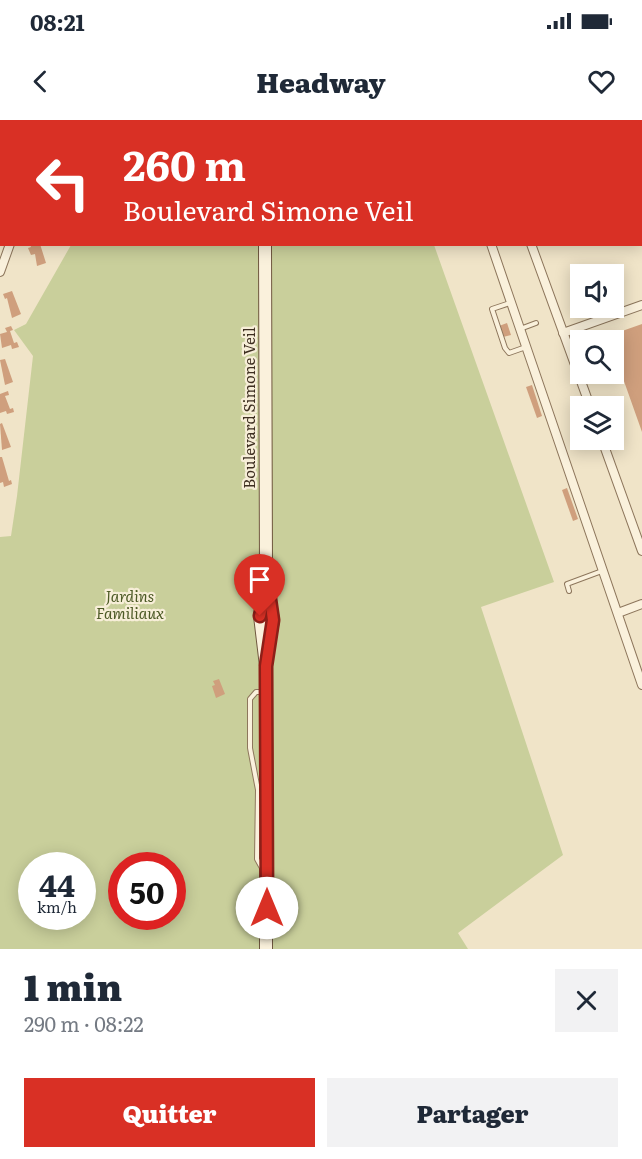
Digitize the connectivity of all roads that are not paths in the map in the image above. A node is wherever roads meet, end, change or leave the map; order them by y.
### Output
1 (9, 246) edge
2 (265, 246) edge
3 (492, 246) edge
4 (532, 246) edge
5 (0, 272) edge
6 (511, 303) junction
7 (642, 305) edge
8 (536, 323) dead end
9 (520, 329) junction
10 (563, 333) junction
11 (526, 347) junction
12 (586, 396) edge
13 (606, 450) edge
14 (642, 551) edge
15 (603, 570) junction
16 (569, 591) dead end
17 (642, 604) edge
18 (618, 613) junction
19 (642, 685) edge
20 (267, 949) edge

1 - 5 street
2 - 20 main road, Boulevard Simone Veil
3 - 6 street
4 - 10 street
6 - 9 street
6 - 11 lane
7 - 10 street
8 - 9 lane
9 - 11 street
10 - 12 street
11 - 15 street
13 - 14 street
15 - 16 lane
15 - 18 street
17 - 18 street
18 - 19 street

